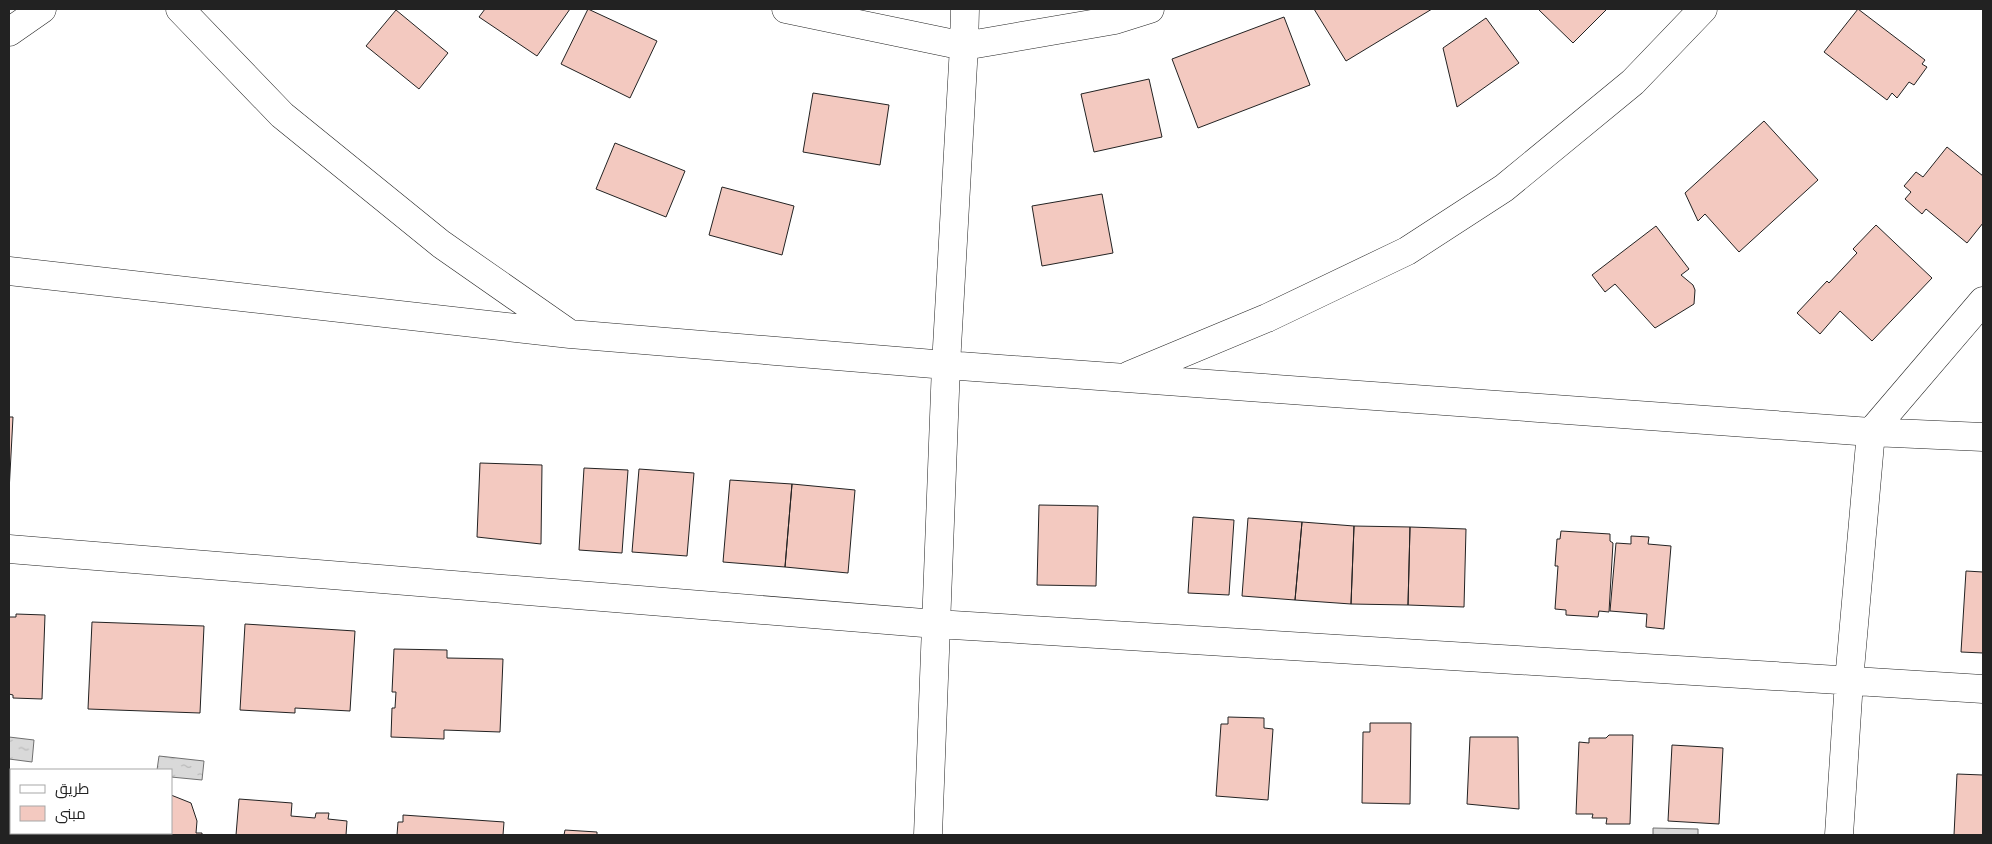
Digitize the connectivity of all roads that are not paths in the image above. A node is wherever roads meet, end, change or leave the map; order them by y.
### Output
1 (42, 9) edge
2 (180, 9) edge
3 (786, 9) edge
4 (965, 9) edge
5 (1150, 9) edge
6 (1703, 9) edge
7 (9, 32) edge
8 (964, 46) junction
9 (9, 270) edge
10 (1983, 301) edge
11 (570, 334) junction
12 (946, 365) junction
13 (1124, 378) junction
14 (1871, 432) junction
15 (1983, 437) edge
16 (9, 549) edge
17 (936, 624) junction
18 (1849, 681) junction
19 (1983, 689) edge
20 (928, 835) edge
21 (1839, 835) edge

1 - 7 street
2 - 11 street
3 - 8 street
4 - 8 street
5 - 8 street
6 - 13 street
8 - 12 street
9 - 11 street
10 - 14 street
11 - 12 street
12 - 13 street
12 - 17 street
13 - 14 street
14 - 15 street
14 - 18 street
16 - 17 street
17 - 18 street
17 - 20 street
18 - 19 street
18 - 21 street

